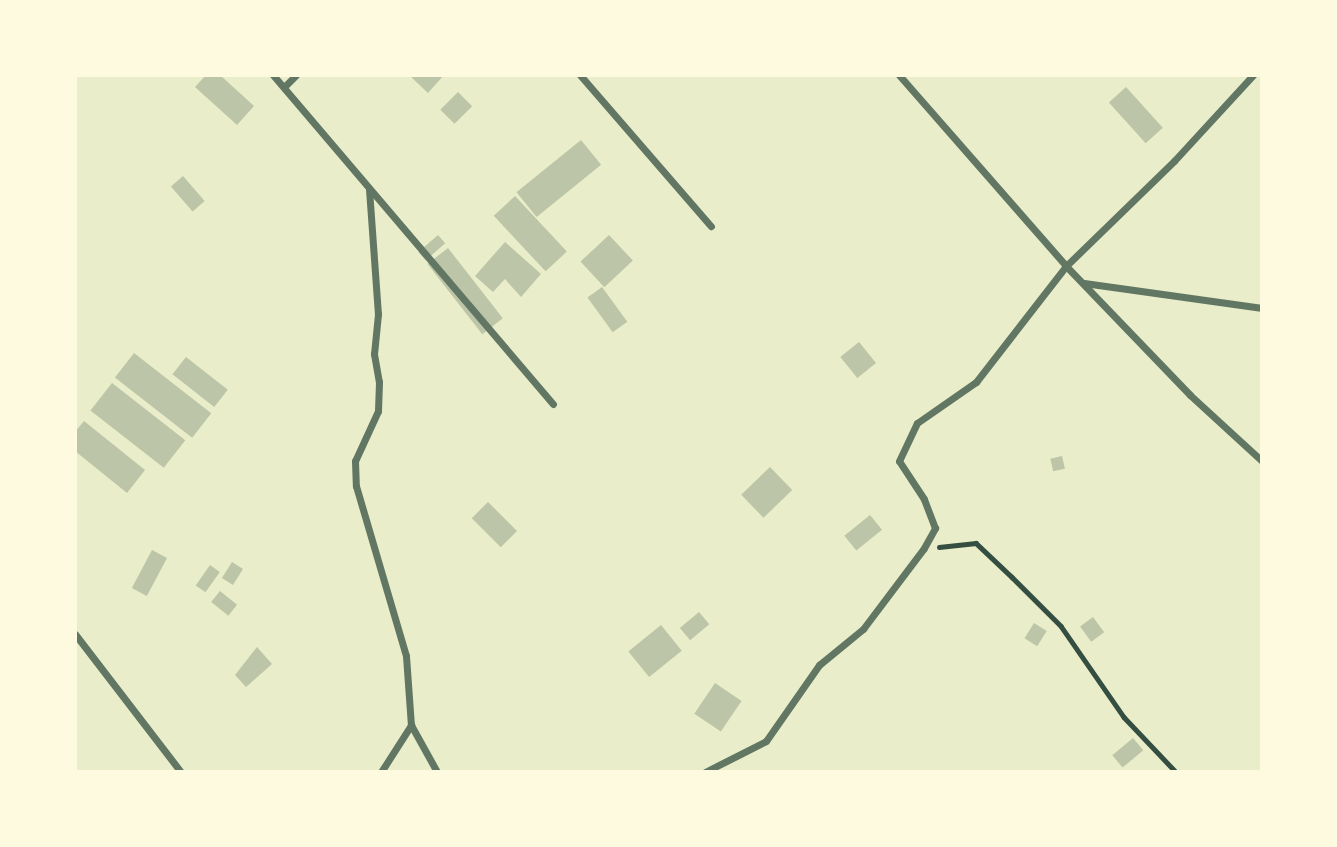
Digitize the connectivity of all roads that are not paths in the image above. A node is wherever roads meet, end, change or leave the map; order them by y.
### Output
1 (273, 75) edge
2 (296, 75) edge
3 (580, 75) edge
4 (900, 75) edge
5 (1253, 75) edge
6 (284, 87) junction
7 (369, 189) junction
8 (711, 226) dead end
9 (1066, 266) junction
10 (1083, 282) junction
11 (1262, 308) edge
12 (553, 404) dead end
13 (1262, 461) edge
14 (75, 634) edge
15 (411, 725) junction
16 (181, 772) edge
17 (381, 772) edge
18 (437, 772) edge
19 (705, 772) edge

1 - 6 street
2 - 6 street
3 - 8 street
4 - 9 street
5 - 9 street
6 - 7 street
7 - 12 street
7 - 15 street
9 - 10 street
9 - 19 street
10 - 11 street
10 - 13 street
14 - 16 street
15 - 17 street
15 - 18 street

